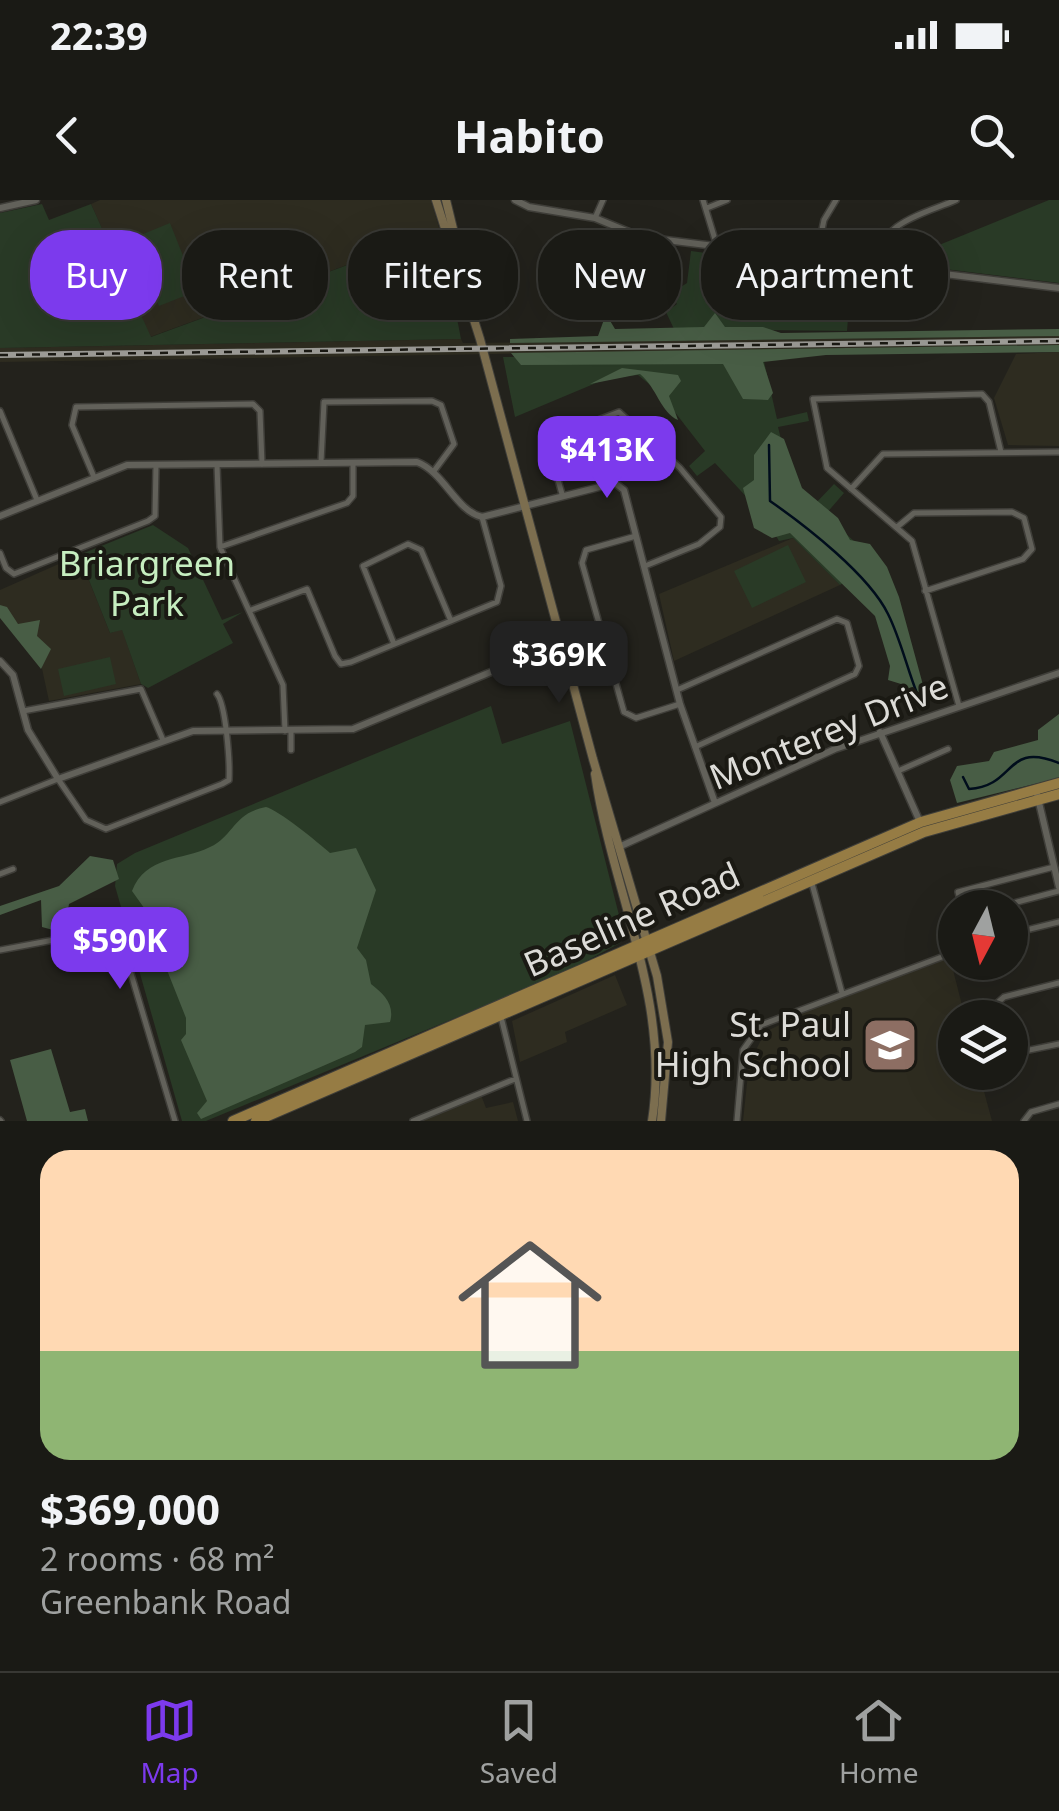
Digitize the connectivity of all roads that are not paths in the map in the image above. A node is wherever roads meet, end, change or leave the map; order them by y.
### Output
1 (36, 200) edge
2 (436, 200) edge
3 (446, 200) edge
4 (515, 200) edge
5 (603, 200) edge
6 (703, 200) edge
7 (728, 200) edge
8 (836, 200) edge
9 (956, 200) edge
10 (16, 202) edge
11 (0, 208) edge
12 (707, 208) junction
13 (594, 218) junction
14 (446, 230) edge
15 (453, 230) edge
16 (713, 230) edge
17 (822, 230) edge
18 (889, 230) edge
19 (701, 244) edge
20 (948, 274) edge
21 (1059, 288) edge
22 (474, 320) edge
23 (0, 410) edge
24 (1001, 452) junction
25 (1059, 452) edge
26 (322, 462) junction
27 (353, 463) junction
28 (262, 464) junction
29 (217, 465) junction
30 (156, 466) junction
31 (434, 470) junction
32 (94, 477) junction
33 (851, 489) junction
34 (562, 494) junction
35 (37, 500) junction
36 (524, 505) junction
37 (0, 516) edge
38 (482, 517) junction
39 (897, 527) junction
40 (636, 536) junction
41 (220, 547) junction
42 (0, 553) edge
43 (645, 566) junction
44 (925, 591) junction
45 (252, 610) junction
46 (451, 621) junction
47 (561, 643) junction
48 (394, 644) junction
49 (0, 661) edge
50 (1059, 672) edge
51 (677, 690) junction
52 (217, 694) dead end
53 (680, 704) junction
54 (959, 706) junction
55 (24, 712) junction
56 (224, 730) junction
57 (288, 730) junction
58 (880, 732) junction
59 (163, 740) junction
60 (694, 748) junction
61 (948, 749) dead end
62 (290, 750) dead end
63 (593, 760) junction
64 (898, 771) junction
65 (58, 779) junction
66 (1059, 783) edge
67 (1059, 794) edge
68 (1037, 795) junction
69 (0, 802) edge
70 (715, 804) junction
71 (922, 827) junction
72 (620, 846) junction
73 (1054, 867) junction
74 (14, 869) dead end
75 (0, 874) edge
76 (810, 876) junction
77 (1059, 889) edge
78 (966, 890) edge
79 (1028, 898) edge
80 (1059, 922) edge
81 (1028, 930) edge
82 (645, 949) junction
83 (0, 950) edge
84 (938, 958) edge
85 (1059, 983) edge
86 (842, 993) junction
87 (1001, 1000) edge
88 (500, 1014) junction
89 (1059, 1044) edge
90 (1028, 1050) edge
91 (515, 1080) junction
92 (1059, 1104) edge
93 (175, 1121) edge
94 (233, 1121) edge
95 (256, 1121) edge
96 (413, 1121) edge
97 (527, 1121) edge
98 (652, 1121) edge
99 (661, 1121) edge
100 (736, 1121) edge
101 (1024, 1121) edge

1 - 10 street
2 - 14 main road
3 - 15 main road
4 - 13 street
5 - 13 street
6 - 12 street
7 - 12 street
8 - 17 street
9 - 18 street
10 - 11 street
12 - 16 street
13 - 19 street
20 - 21 street
22 - 36 main road
23 - 35 street
24 - 25 street
24 - 33 street
24 - 33 street
26 - 27 street
26 - 28 street
26 - 31 street
27 - 31 street
27 - 41 street
28 - 29 street
28 - 32 street
29 - 30 street
29 - 41 street
30 - 32 street
30 - 42 street
31 - 38 street
32 - 35 street
33 - 39 street
34 - 36 street
34 - 40 street
34 - 43 street
35 - 37 street
36 - 38 street
36 - 47 main road
38 - 46 street
39 - 44 street
39 - 44 street
40 - 43 street
40 - 53 street
41 - 45 street
43 - 51 street
44 - 54 street
45 - 48 street
45 - 57 street
46 - 48 street
46 - 48 street
47 - 57 street
47 - 63 main road
49 - 55 street
50 - 54 street, Monterey Drive
51 - 53 street
51 - 60 street
52 - 56 street
53 - 60 street
54 - 58 street, Monterey Drive
55 - 59 street
55 - 65 street
56 - 57 street
56 - 59 street
56 - 65 street
57 - 62 street
58 - 64 street
58 - 70 street, Monterey Drive
59 - 65 street
60 - 70 street
61 - 64 street
63 - 72 main road
63 - 82 main road
64 - 71 street
65 - 69 street
66 - 68 main road, Baseline Road
67 - 68 main road, Baseline Road
68 - 71 main road, Baseline Road
68 - 73 street
70 - 72 street, Monterey Drive
71 - 76 main road, Baseline Road
72 - 82 main road
73 - 77 street
73 - 78 street
74 - 75 street
76 - 82 main road, Baseline Road
76 - 86 street
77 - 79 street
80 - 81 street
82 - 88 main road, Baseline Road
82 - 98 main road
82 - 99 main road
83 - 93 street
84 - 86 street
85 - 87 street
86 - 100 street
88 - 91 street
88 - 94 main road, Baseline Road
88 - 95 main road, Baseline Road
89 - 90 street
91 - 96 street
91 - 97 street
92 - 101 street

